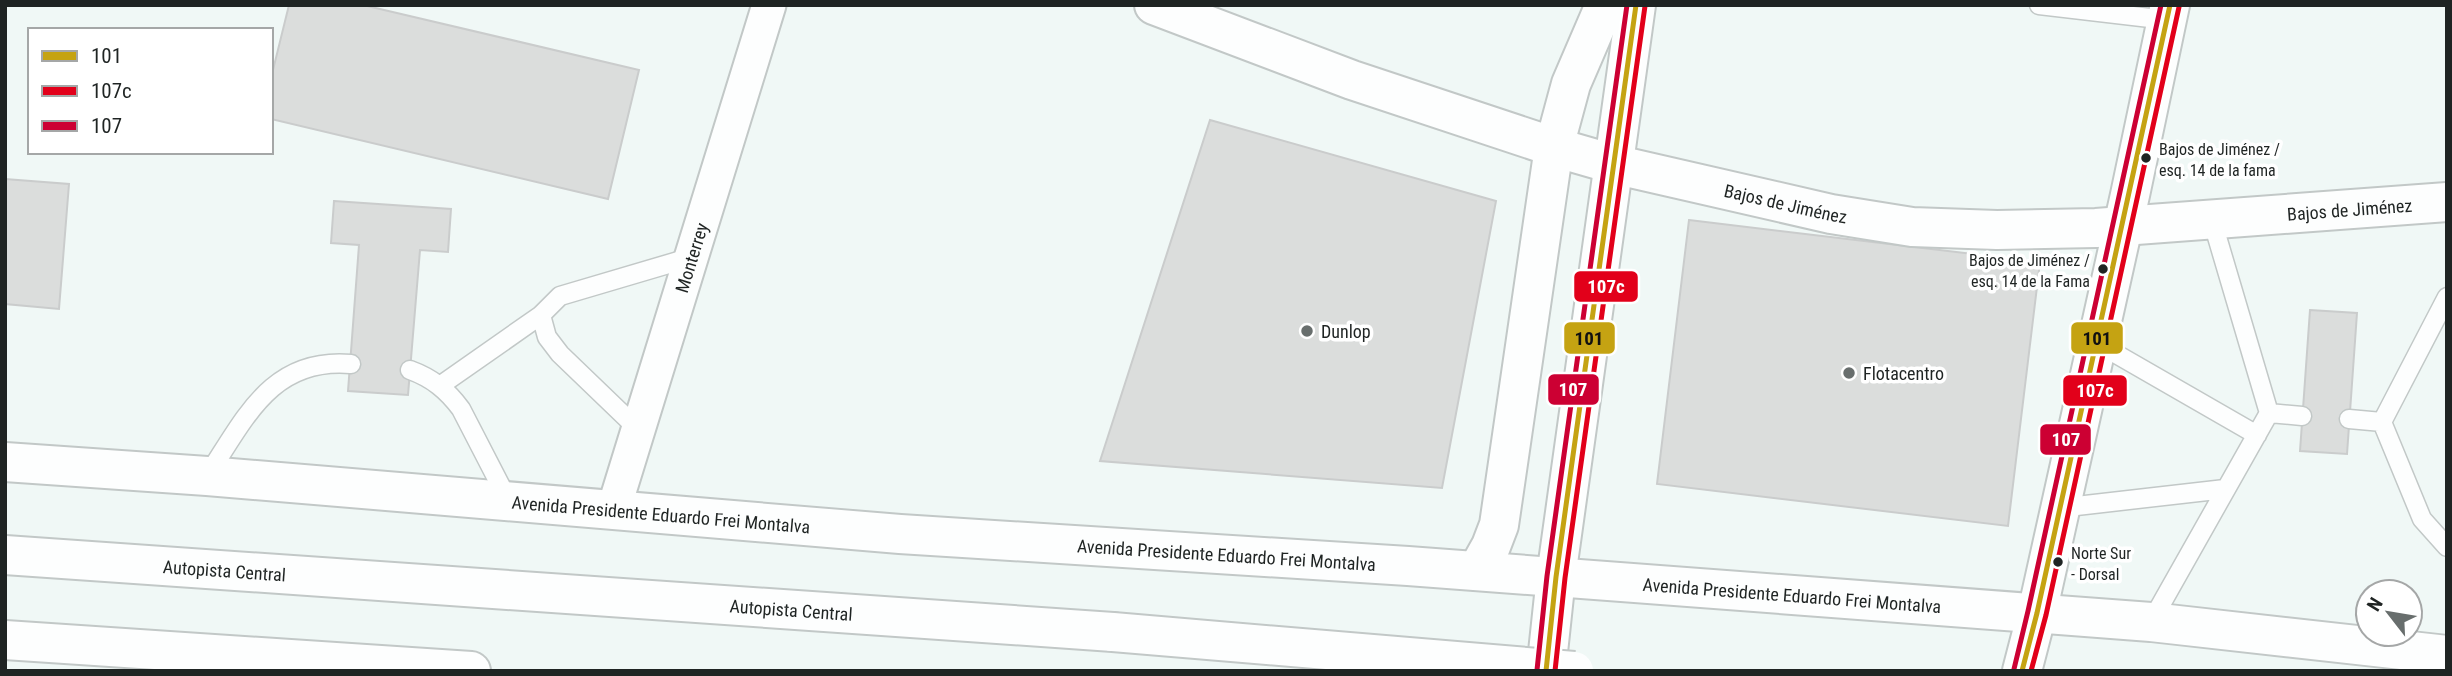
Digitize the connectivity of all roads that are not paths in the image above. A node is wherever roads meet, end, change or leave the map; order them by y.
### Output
1 (769, 5) edge
2 (1154, 5) edge
3 (1605, 5) edge
4 (1636, 5) edge
5 (2039, 5) edge
6 (2090, 8) edge
7 (2168, 12) edge
8 (1555, 147) junction
9 (1613, 164) junction
10 (2447, 202) edge
11 (2212, 220) junction
12 (2123, 226) junction
13 (692, 257) junction
14 (2447, 297) edge
15 (541, 315) junction
16 (2097, 343) junction
17 (351, 364) dead end
18 (411, 370) dead end
19 (440, 385) junction
20 (2269, 414) junction
21 (2302, 416) dead end
22 (2349, 419) dead end
23 (2382, 422) junction
24 (639, 430) junction
25 (2257, 435) junction
26 (5, 462) edge
27 (207, 476) junction
28 (2225, 489) junction
29 (509, 502) junction
30 (614, 508) junction
31 (2059, 508) junction
32 (2447, 547) edge
33 (5, 555) edge
34 (1477, 572) junction
35 (1556, 577) junction
36 (2037, 614) junction
37 (2151, 622) junction
38 (5, 640) edge
39 (2447, 655) edge
40 (2381, 659) edge
41 (471, 671) edge
42 (1546, 671) edge
43 (1574, 671) edge
44 (2022, 671) edge

1 - 13 street, Monterrey
2 - 8 main road, Bajos de Jiménez
3 - 8 main road
4 - 9 main road
5 - 6 lane
6 - 7 lane
7 - 12 main road
8 - 9 main road, Bajos de Jiménez
8 - 34 main road
9 - 12 main road, Bajos de Jiménez
9 - 35 main road
10 - 11 main road, Bajos de Jiménez
11 - 12 main road, Bajos de Jiménez
11 - 20 lane
12 - 16 main road
13 - 15 lane
13 - 24 street, Monterrey
14 - 23 lane
15 - 19 lane
15 - 24 lane
16 - 25 lane
16 - 31 main road
17 - 27 lane
18 - 19 lane
19 - 29 lane
20 - 21 lane
20 - 25 lane
22 - 23 lane
23 - 32 lane
24 - 30 street, Monterrey
25 - 28 lane
26 - 27 main road, Avenida Presidente Eduardo Frei Montalva
27 - 29 main road, Avenida Presidente Eduardo Frei Montalva
28 - 31 lane
28 - 37 lane
29 - 30 main road, Avenida Presidente Eduardo Frei Montalva
30 - 34 main road, Avenida Presidente Eduardo Frei Montalva
31 - 36 main road
33 - 43 main road, Autopista Central, bridge
34 - 35 main road, Avenida Presidente Eduardo Frei Montalva
35 - 36 main road, Avenida Presidente Eduardo Frei Montalva
35 - 42 main road
36 - 37 main road, Avenida Presidente Eduardo Frei Montalva
36 - 44 main road
37 - 40 main road, Avenida Presidente Eduardo Frei Montalva
38 - 41 main road
39 - 40 main road, Avenida Presidente Eduardo Frei Montalva

